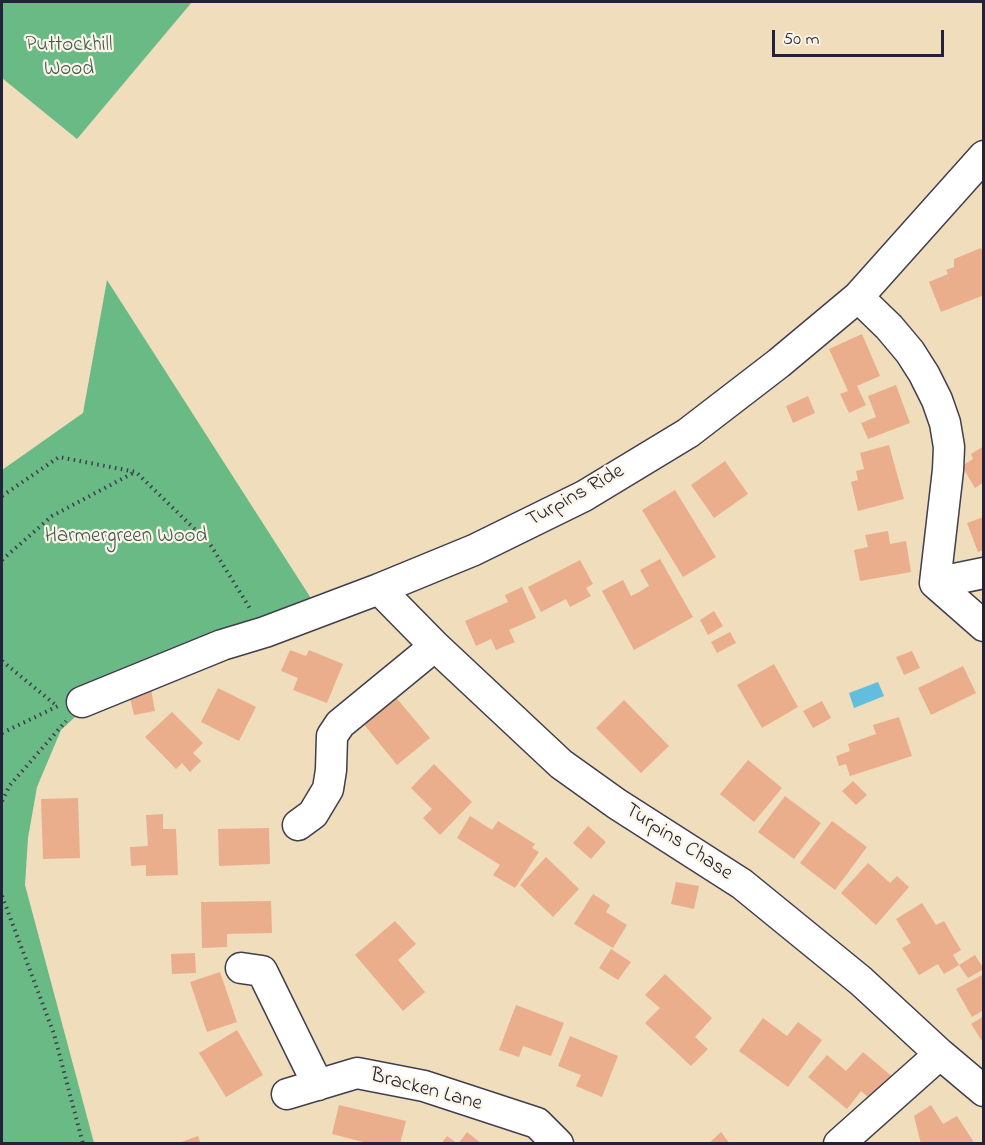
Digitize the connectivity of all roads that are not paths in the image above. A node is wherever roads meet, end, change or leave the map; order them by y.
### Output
1 (982, 160) edge
2 (858, 297) junction
3 (984, 573) edge
4 (935, 583) junction
5 (379, 589) junction
6 (984, 626) edge
7 (435, 646) junction
8 (70, 704) road end
9 (298, 825) dead end
10 (242, 968) dead end
11 (940, 1054) junction
12 (318, 1085) junction
13 (984, 1091) edge
14 (287, 1094) dead end
15 (558, 1143) edge
16 (839, 1143) edge

1 - 2 street, Turpins Ride
2 - 4 street
2 - 5 street, Turpins Ride
3 - 4 street
4 - 6 street
5 - 7 street, Turpins Chase
5 - 8 street, Turpins Ride
7 - 9 street
7 - 11 street, Turpins Chase
10 - 12 street
11 - 13 street, Turpins Chase
11 - 16 street
12 - 14 street, Bracken Lane
12 - 15 street, Bracken Lane

